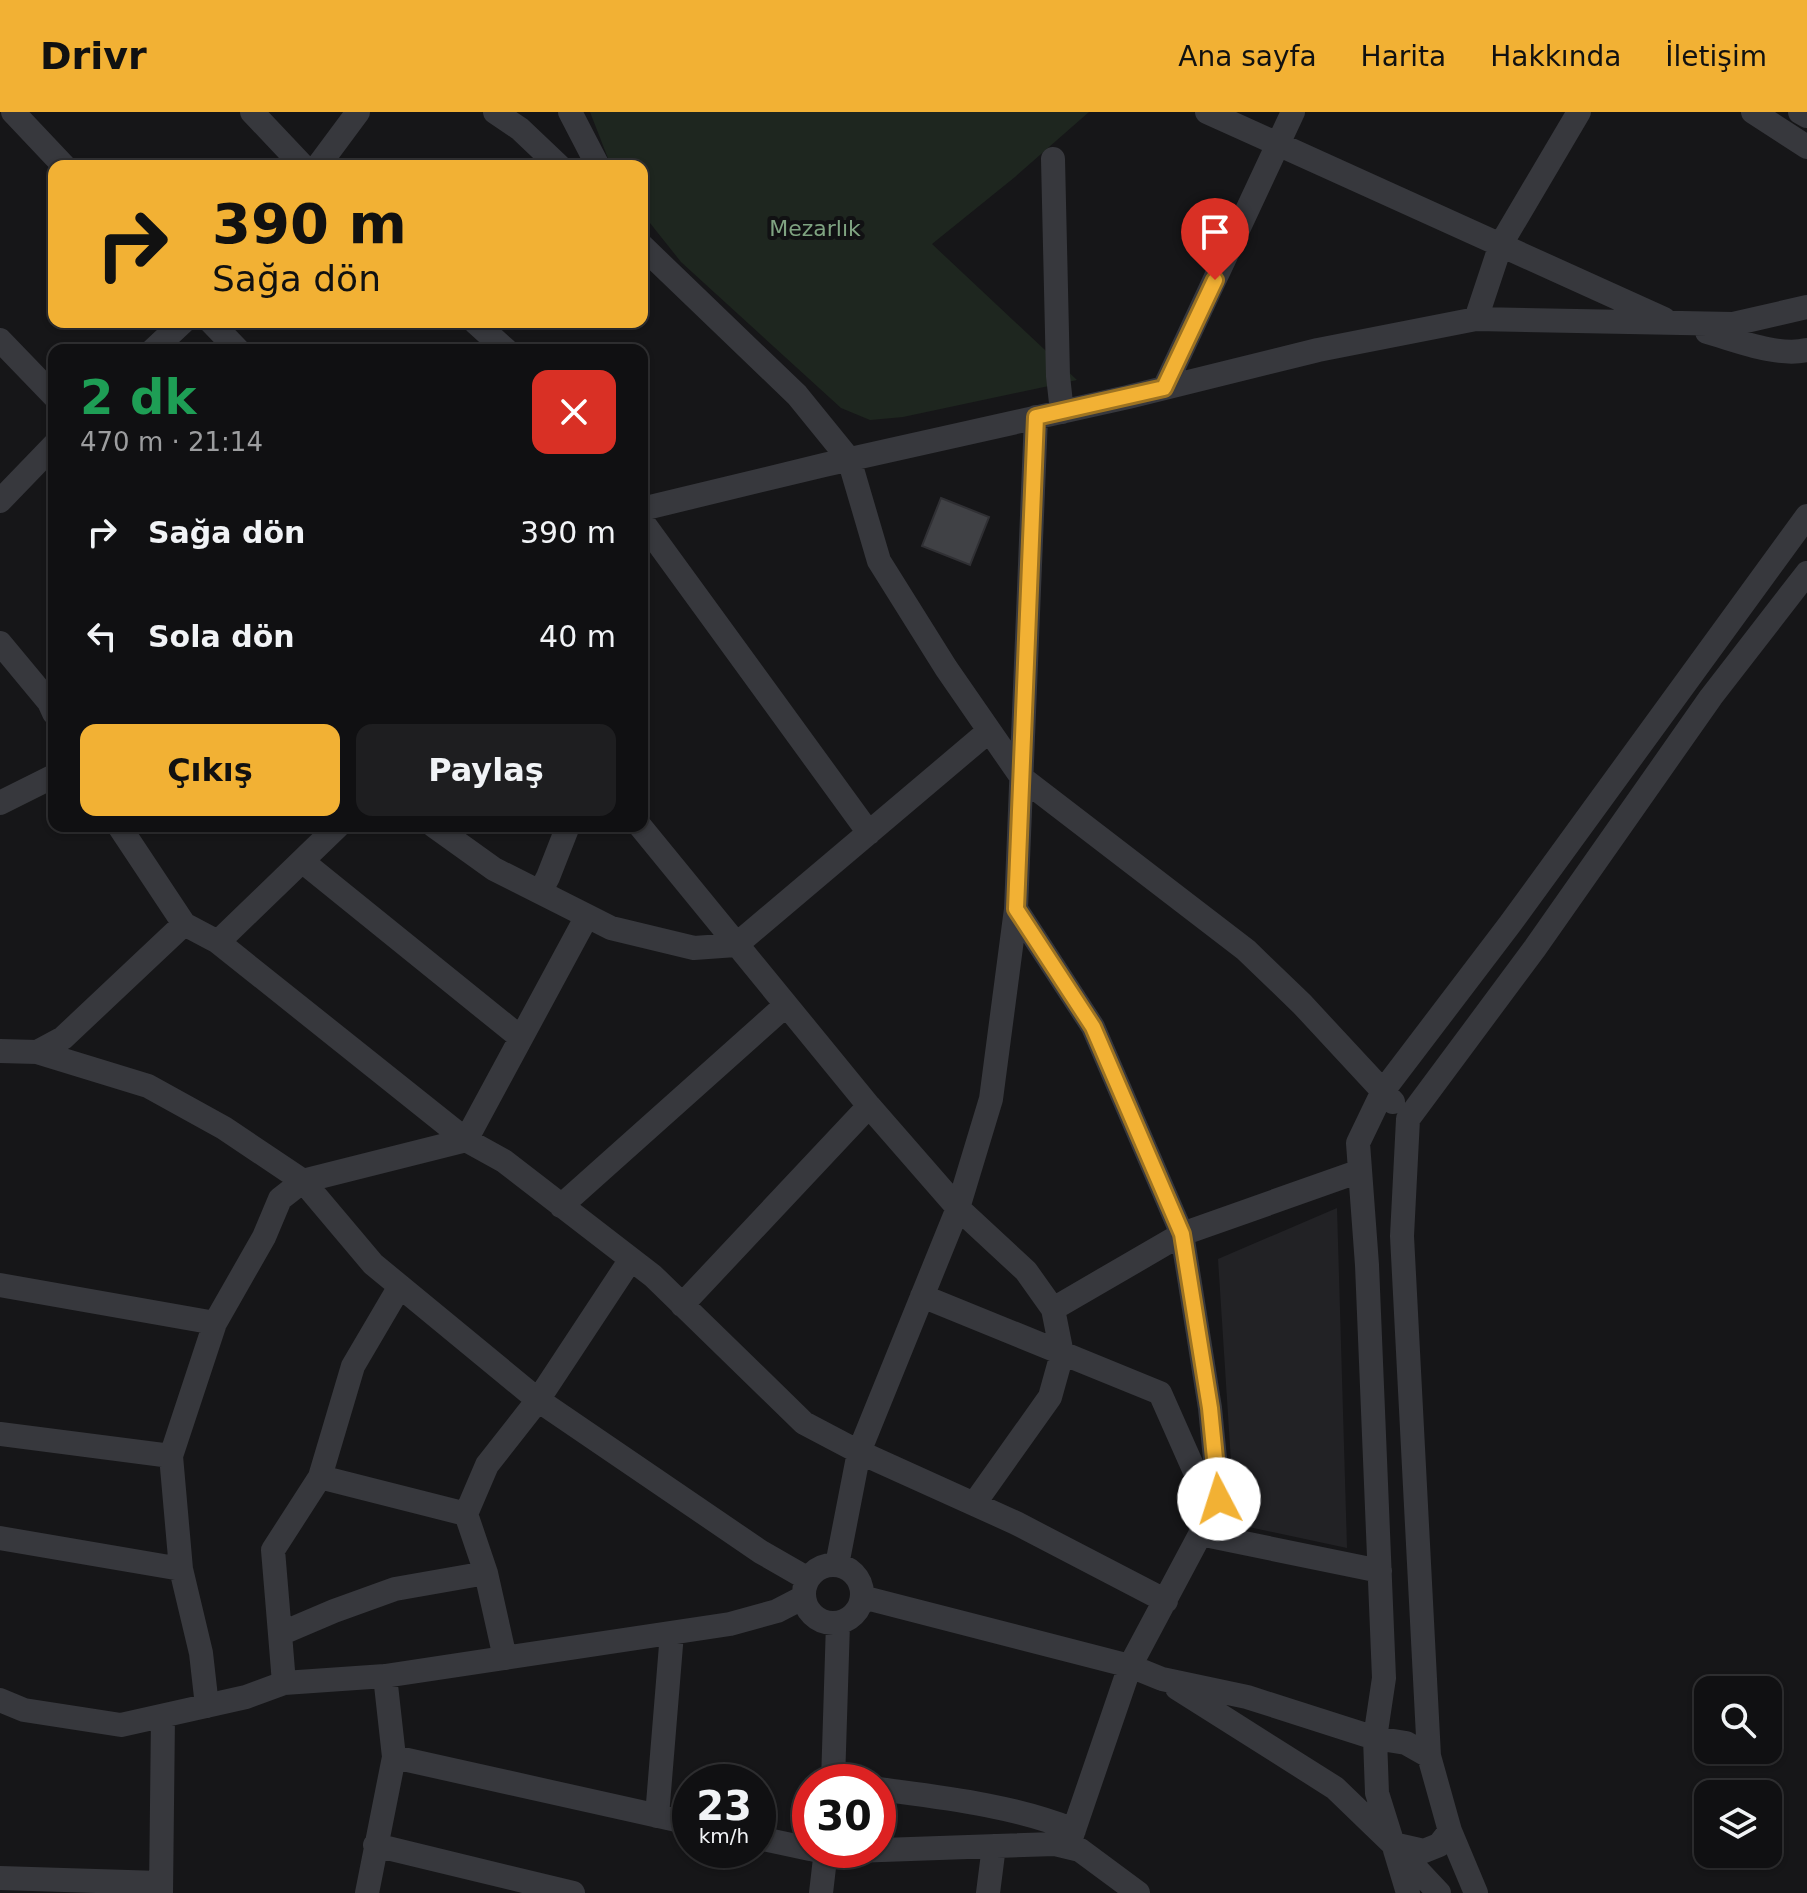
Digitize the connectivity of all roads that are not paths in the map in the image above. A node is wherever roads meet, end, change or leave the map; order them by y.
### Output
1 (13, 112) edge
2 (252, 112) edge
3 (358, 112) edge
4 (495, 112) edge
5 (570, 112) edge
6 (1207, 112) edge
7 (1293, 112) edge
8 (1579, 112) edge
9 (1753, 112) edge
10 (1800, 112) edge
11 (1807, 116) edge
12 (1278, 144) junction
13 (1807, 147) edge
14 (1053, 159) dead end
15 (58, 160) edge
16 (297, 160) edge
17 (322, 160) edge
18 (553, 160) edge
19 (595, 160) edge
20 (1501, 244) junction
21 (648, 252) edge
22 (1807, 307) edge
23 (1476, 319) junction
24 (1673, 323) junction
25 (177, 328) edge
26 (217, 328) edge
27 (482, 328) edge
28 (0, 340) edge
29 (159, 344) edge
30 (232, 344) edge
31 (499, 344) edge
32 (1805, 353) edge
33 (1164, 388) junction
34 (48, 390) edge
35 (1062, 412) junction
36 (1036, 417) junction
37 (48, 451) edge
38 (849, 459) junction
39 (0, 501) edge
40 (648, 508) edge
41 (1807, 516) edge
42 (648, 529) edge
43 (1807, 573) edge
44 (0, 643) edge
45 (48, 701) edge
46 (989, 731) junction
47 (1022, 778) junction
48 (48, 779) edge
49 (0, 803) edge
50 (123, 832) edge
51 (332, 832) edge
52 (442, 832) edge
53 (566, 832) edge
54 (645, 832) edge
55 (869, 833) junction
56 (302, 861) junction
57 (540, 892) junction
58 (1016, 909) junction
59 (587, 916) junction
60 (184, 924) junction
61 (218, 942) junction
62 (736, 945) junction
63 (786, 1005) junction
64 (521, 1038) junction
65 (0, 1051) edge
66 (37, 1052) junction
67 (1383, 1091) junction
68 (869, 1106) junction
69 (1408, 1119) junction
70 (466, 1140) junction
71 (1360, 1171) junction
72 (303, 1181) junction
73 (561, 1206) junction
74 (958, 1208) junction
75 (1182, 1234) junction
76 (631, 1259) junction
77 (0, 1285) edge
78 (400, 1286) junction
79 (922, 1296) junction
80 (682, 1305) junction
81 (1053, 1309) junction
82 (215, 1323) junction
83 (1062, 1354) junction
84 (538, 1400) junction
85 (0, 1434) edge
86 (859, 1452) junction
87 (171, 1456) junction
88 (320, 1477) junction
89 (1219, 1499) junction
90 (974, 1504) junction
91 (466, 1514) junction
92 (1200, 1534) junction
93 (0, 1538) edge
94 (837, 1565) junction
95 (181, 1569) junction
96 (1380, 1571) junction
97 (486, 1573) junction
98 (806, 1588) junction
99 (862, 1597) junction
100 (1166, 1601) junction
101 (838, 1623) junction
102 (672, 1633) junction
103 (280, 1634) junction
104 (505, 1658) junction
105 (1130, 1666) junction
106 (385, 1676) junction
107 (1162, 1679) junction
108 (284, 1683) junction
109 (0, 1700) edge
110 (207, 1706) junction
111 (163, 1716) junction
112 (1375, 1738) junction
113 (1429, 1756) junction
114 (394, 1757) junction
115 (834, 1764) edge
116 (896, 1791) edge
117 (657, 1816) junction
118 (672, 1819) edge
119 (1450, 1831) junction
120 (1071, 1839) junction
121 (1393, 1844) junction
122 (375, 1845) junction
123 (994, 1846) junction
124 (896, 1848) edge
125 (820, 1868) edge
126 (1, 1871) edge
127 (160, 1888) edge
128 (367, 1893) edge
129 (573, 1893) edge
130 (821, 1893) edge
131 (988, 1893) edge
132 (1138, 1893) edge
133 (1408, 1893) edge
134 (1439, 1893) edge
135 (1476, 1893) edge

1 - 15 street
2 - 16 street
3 - 17 street
4 - 18 street
5 - 19 street
6 - 12 street
7 - 12 street
8 - 20 street
9 - 13 street
10 - 11 street
12 - 20 street
12 - 33 street
14 - 35 street
20 - 23 street
20 - 24 street
21 - 38 street
22 - 24 street
23 - 24 street
23 - 33 street
24 - 32 street
25 - 29 street
26 - 30 street
27 - 31 street
28 - 34 street
33 - 35 street
35 - 36 street
36 - 38 street
36 - 47 street
37 - 39 street
38 - 40 street
38 - 46 street
41 - 67 street
42 - 55 street
43 - 69 street
44 - 45 street
46 - 47 street
46 - 55 street
47 - 58 street
47 - 67 street
48 - 49 street
50 - 60 street
51 - 56 street
52 - 57 street
53 - 57 street
54 - 62 street
55 - 62 street
56 - 61 street
56 - 64 street
57 - 59 street
58 - 74 street
58 - 75 street
59 - 62 street
59 - 64 street
60 - 61 street
60 - 66 street
61 - 70 street
62 - 63 street
63 - 68 street
63 - 73 street
64 - 70 street
65 - 66 street
66 - 72 street
67 - 69 street
67 - 71 street
68 - 74 street
68 - 80 street
69 - 113 street
70 - 72 street
70 - 73 street
71 - 75 street
71 - 96 street
72 - 78 street
72 - 82 street
73 - 76 street
74 - 79 street
74 - 81 street
75 - 81 street
75 - 89 street
76 - 80 street
76 - 84 street
77 - 82 street
78 - 84 street
78 - 88 street
79 - 83 street
79 - 86 street
80 - 86 street
81 - 83 street
82 - 87 street
83 - 89 street
83 - 90 street
84 - 91 street
84 - 98 street
85 - 87 street
86 - 90 street
86 - 94 street
87 - 95 street
88 - 91 street
88 - 103 street
89 - 92 street
90 - 100 street
91 - 97 street
92 - 96 street
92 - 100 street
93 - 95 street
94 - 98 street
94 - 99 street
95 - 110 street
96 - 112 street
97 - 103 street
97 - 104 street
98 - 101 street
98 - 102 street
99 - 101 street
99 - 105 street
100 - 105 street
101 - 115 street
102 - 104 street
102 - 117 street
103 - 108 street
104 - 106 street
105 - 107 street
105 - 120 street
106 - 108 street
106 - 114 street
107 - 112 street
107 - 121 street
108 - 110 street
109 - 111 street
110 - 111 street
111 - 127 street
112 - 113 street
112 - 121 street
113 - 119 street
114 - 117 street
114 - 122 street
116 - 120 street
117 - 118 street
119 - 121 street
119 - 135 street
120 - 123 street
120 - 132 street
121 - 133 street
121 - 134 street
122 - 128 street
122 - 129 street
123 - 124 street
123 - 131 street
125 - 130 street
126 - 127 street

